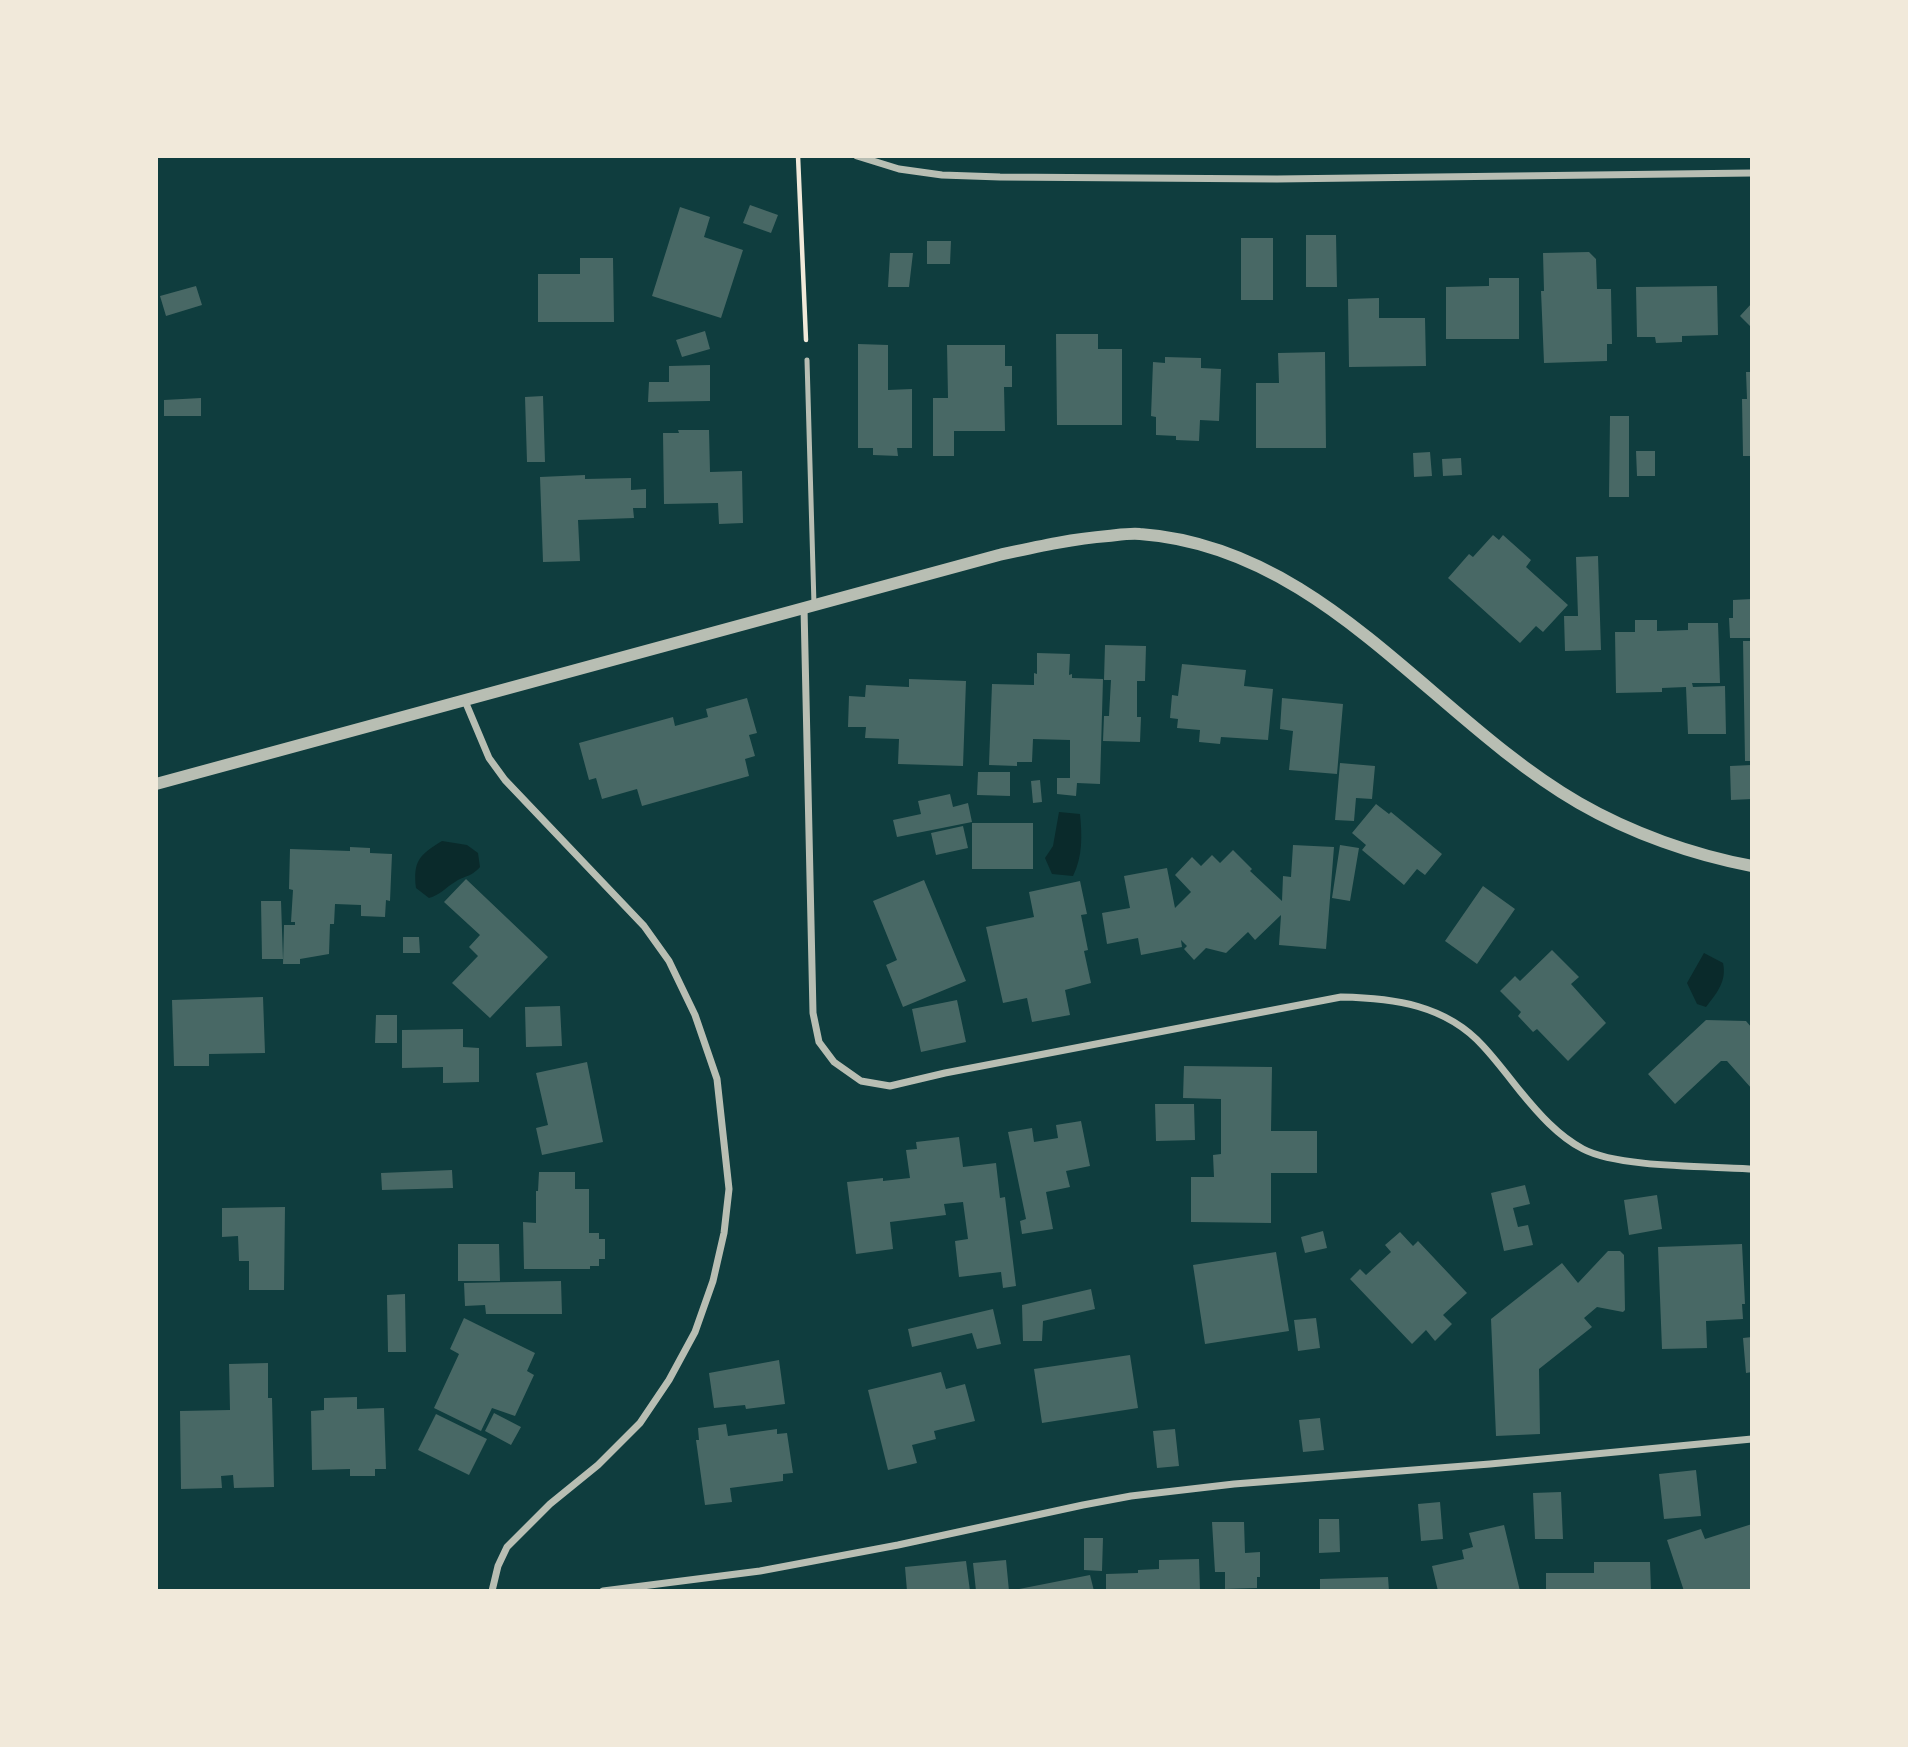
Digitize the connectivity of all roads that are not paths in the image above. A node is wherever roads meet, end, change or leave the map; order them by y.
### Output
1 (857, 156) edge
2 (1752, 173) edge
3 (807, 360) road end
4 (809, 607) junction
5 (465, 701) junction
6 (156, 784) edge
7 (1752, 866) edge
8 (1752, 1169) edge
9 (1752, 1439) edge
10 (492, 1591) edge
11 (603, 1591) edge

1 - 2 street
3 - 4 lane
4 - 5 street
4 - 7 street
4 - 8 street
5 - 6 street
5 - 10 street
9 - 11 street

